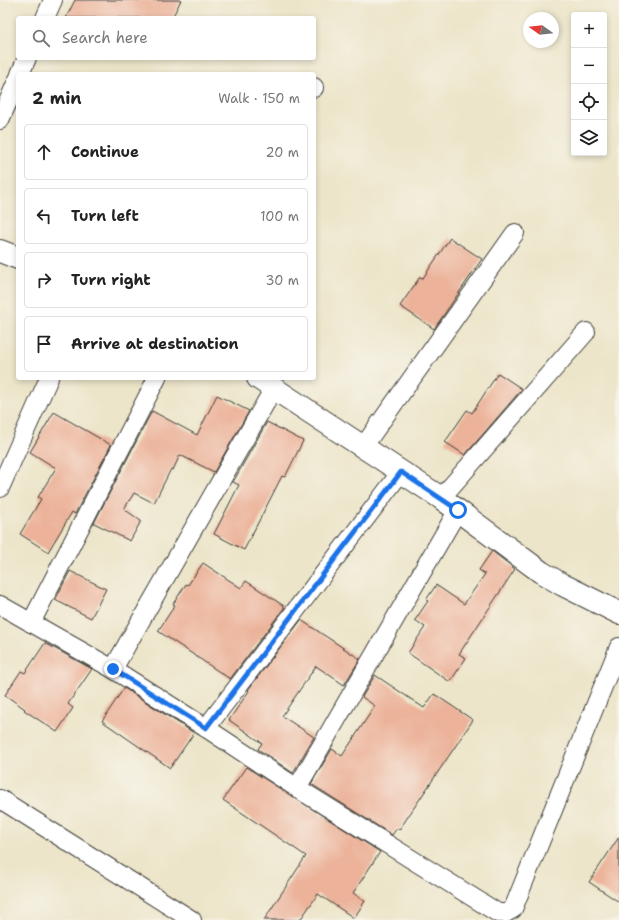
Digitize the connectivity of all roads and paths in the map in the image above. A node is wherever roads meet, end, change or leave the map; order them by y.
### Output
1 (53, 0) edge
2 (46, 16) edge
3 (26, 60) edge
4 (21, 72) edge
5 (16, 84) edge
6 (0, 120) edge
7 (515, 233) dead end
8 (0, 251) edge
9 (16, 257) edge
10 (586, 332) dead end
11 (48, 380) edge
12 (156, 380) edge
13 (266, 383) edge
14 (362, 447) junction
15 (401, 472) junction
16 (1, 483) edge
17 (450, 504) junction
18 (0, 605) edge
19 (619, 613) edge
20 (32, 623) junction
21 (619, 646) edge
22 (113, 669) junction
23 (206, 728) junction
24 (297, 788) junction
25 (0, 799) edge
26 (192, 920) edge

1 - 2 street
3 - 4 street
5 - 6 street
7 - 14 street
8 - 9 main road
10 - 17 street
11 - 16 street
12 - 20 street
13 - 14 main road
13 - 22 street
14 - 15 main road
15 - 17 main road
15 - 23 street
17 - 19 main road
17 - 24 street
18 - 20 street
20 - 22 street
21 - 24 street
22 - 23 street
23 - 24 street
25 - 26 street

